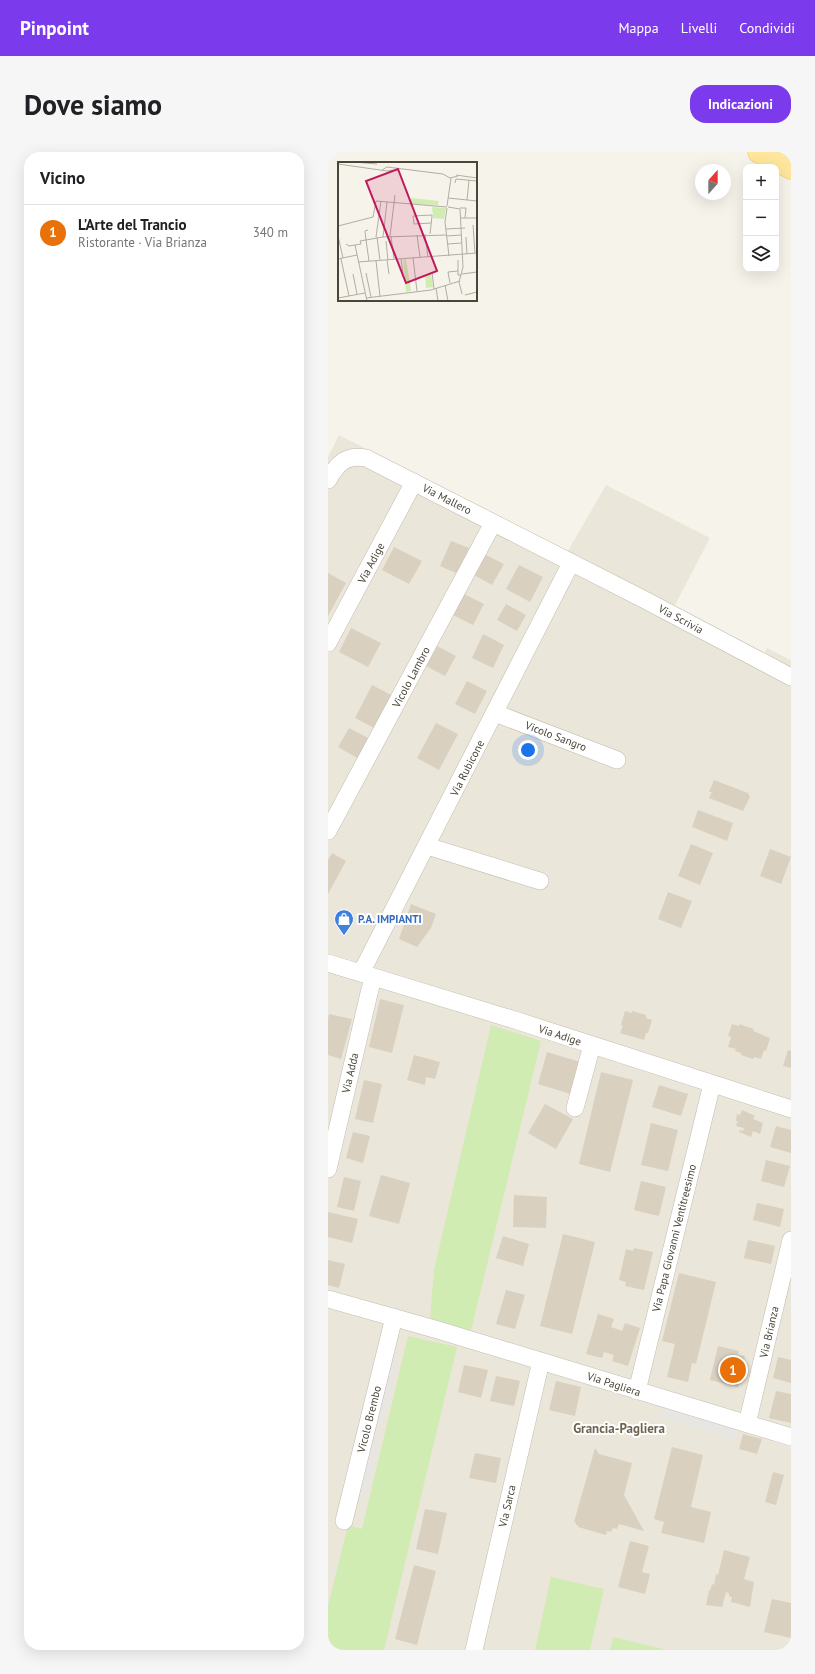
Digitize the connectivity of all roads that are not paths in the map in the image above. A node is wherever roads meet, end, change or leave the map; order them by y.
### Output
1 (759, 152) edge
2 (791, 168) edge
3 (328, 480) edge
4 (414, 482) junction
5 (493, 523) junction
6 (571, 563) junction
7 (328, 643) edge
8 (791, 677) edge
9 (495, 713) junction
10 (617, 760) dead end
11 (328, 831) edge
12 (427, 846) junction
13 (540, 881) dead end
14 (328, 963) edge
15 (368, 975) junction
16 (592, 1045) junction
17 (712, 1084) junction
18 (575, 1108) dead end
19 (791, 1110) edge
20 (328, 1169) edge
21 (791, 1240) edge
22 (328, 1299) edge
23 (394, 1317) junction
24 (541, 1361) junction
25 (637, 1391) junction
26 (747, 1424) junction
27 (791, 1437) edge
28 (344, 1521) dead end
29 (474, 1650) edge

1 - 2 main road
3 - 4 street, Via Mallero
4 - 5 street, Via Mallero
4 - 7 street, Via Adige
5 - 6 street, Via Mallero
5 - 11 street, Vicolo Lambro
6 - 8 street, Via Scrivia
6 - 9 street, Via Rubicone
9 - 10 street, Vicolo Sangro
9 - 12 street, Via Rubicone
12 - 13 street
12 - 15 street, Via Rubicone
14 - 15 street, Via Adige
15 - 16 street, Via Adige
15 - 20 street, Via Adda
16 - 17 street, Via Adige
16 - 18 street
17 - 19 street, Via Adige
17 - 25 street, Via Papa Giovanni Ventitreesimo
21 - 26 street, Via Brianza
22 - 23 street, Via Pagliera
23 - 24 street, Via Pagliera
23 - 28 street, Vicolo Brembo
24 - 25 street, Via Pagliera
24 - 29 street, Via Sarca
25 - 26 street, Via Pagliera
26 - 27 street, Via Pagliera

